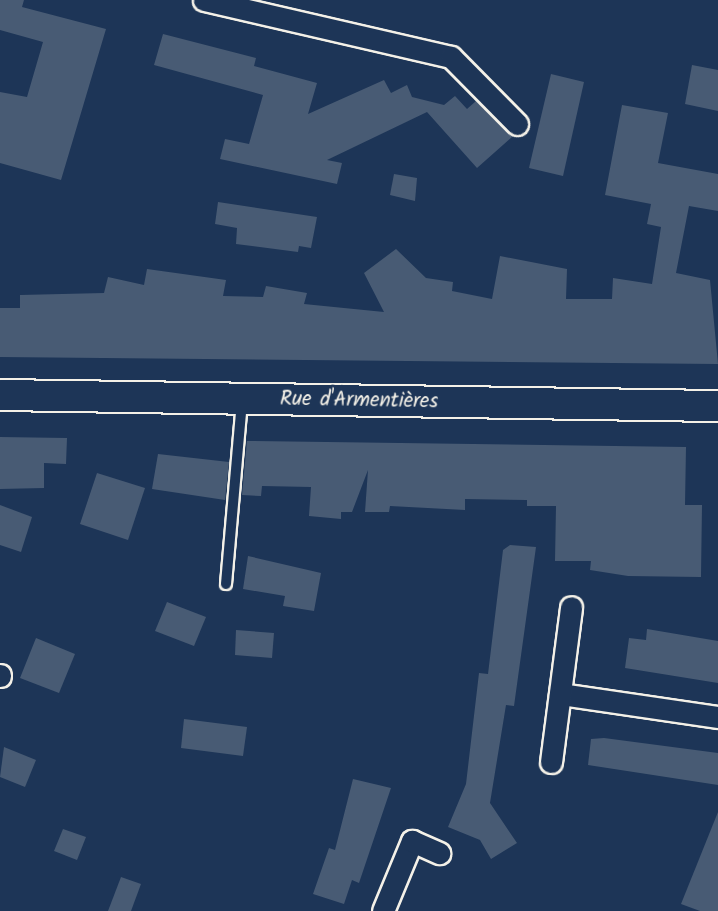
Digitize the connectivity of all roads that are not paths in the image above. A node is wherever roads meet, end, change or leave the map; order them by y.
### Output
1 (204, 0) edge
2 (517, 124) dead end
3 (0, 396) edge
4 (242, 399) junction
5 (718, 406) edge
6 (226, 584) dead end
7 (572, 607) dead end
8 (560, 694) junction
9 (718, 717) edge
10 (551, 762) dead end
11 (439, 853) dead end
12 (383, 911) edge

1 - 2 street
3 - 4 main road, Rue d'Armentières
4 - 5 main road, Rue d'Armentières
4 - 6 lane
7 - 8 street
8 - 9 street
8 - 10 street
11 - 12 street

